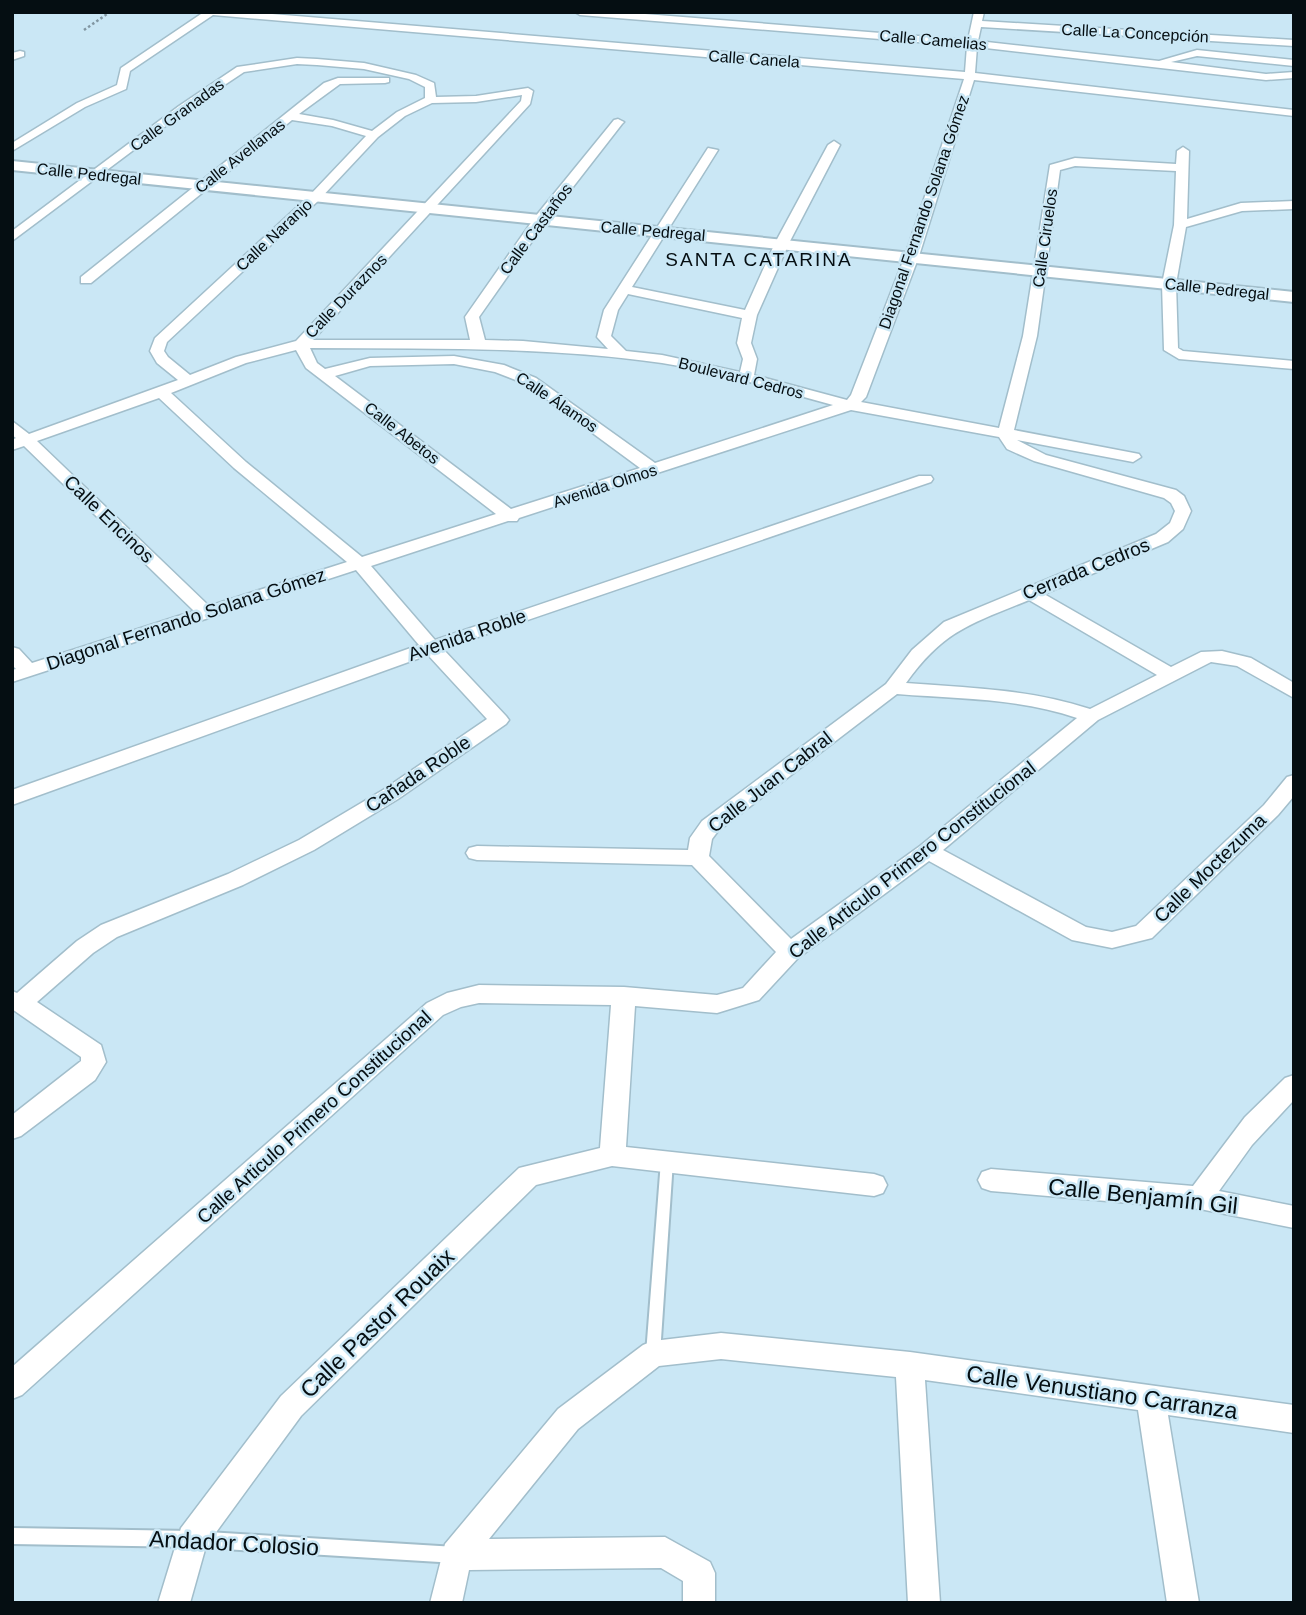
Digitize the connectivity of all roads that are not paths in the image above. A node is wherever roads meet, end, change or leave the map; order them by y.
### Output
1 (212, 12) edge
2 (580, 12) edge
3 (599, 13) edge
4 (1001, 13) edge
5 (274, 15) edge
6 (978, 16) edge
7 (593, 24) dead end
8 (586, 35) dead end
9 (1203, 37) junction
10 (972, 43) junction
11 (1294, 43) edge
12 (579, 45) junction
13 (1197, 52) junction
14 (1294, 62) edge
15 (1152, 64) junction
16 (970, 76) junction
17 (1289, 76) edge
18 (412, 77) junction
19 (430, 100) junction
20 (1294, 113) edge
21 (291, 116) junction
22 (618, 122) dead end
23 (374, 135) junction
24 (834, 145) dead end
25 (12, 148) edge
26 (712, 150) dead end
27 (1183, 151) dead end
28 (12, 165) edge
29 (1183, 168) junction
30 (95, 175) junction
31 (203, 186) junction
32 (314, 198) junction
33 (1294, 205) edge
34 (428, 210) junction
35 (540, 220) junction
36 (1180, 225) junction
37 (660, 231) junction
38 (12, 237) edge
39 (782, 243) junction
40 (912, 256) junction
41 (1041, 269) junction
42 (86, 280) dead end
43 (1169, 284) junction
44 (626, 290) junction
45 (1294, 297) edge
46 (750, 315) junction
47 (478, 343) junction
48 (301, 344) junction
49 (621, 354) junction
50 (1294, 365) edge
51 (326, 374) junction
52 (746, 377) junction
53 (187, 380) junction
54 (161, 392) junction
55 (850, 405) junction
56 (12, 426) edge
57 (1005, 435) junction
58 (20, 443) edge
59 (1133, 457) dead end
60 (654, 470) junction
61 (925, 480) dead end
62 (510, 517) junction
63 (360, 564) junction
64 (1028, 592) junction
65 (205, 612) junction
66 (430, 648) junction
67 (12, 653) edge
68 (20, 673) edge
69 (1169, 674) junction
70 (893, 688) junction
71 (1294, 692) edge
72 (1091, 716) junction
73 (1294, 782) edge
74 (12, 798) edge
75 (1294, 799) edge
76 (1270, 810) junction
77 (928, 851) junction
78 (477, 853) dead end
79 (698, 858) junction
80 (790, 952) junction
81 (624, 996) junction
82 (17, 1001) edge
83 (1294, 1085) edge
84 (12, 1129) edge
85 (612, 1156) junction
86 (667, 1161) junction
87 (991, 1180) dead end
88 (874, 1185) dead end
89 (1200, 1198) junction
90 (1294, 1217) edge
91 (653, 1354) junction
92 (910, 1365) junction
93 (12, 1386) edge
94 (1151, 1400) junction
95 (1294, 1419) edge
96 (12, 1536) edge
97 (192, 1539) junction
98 (456, 1555) junction
99 (174, 1603) edge
100 (446, 1603) edge
101 (699, 1603) edge
102 (924, 1603) edge
103 (1183, 1603) edge

1 - 5 street, Calle Canela
1 - 25 street
2 - 3 street, Calle Camelias
3 - 7 street
3 - 10 street, Calle Camelias
4 - 6 street
5 - 12 street, Calle Canela
6 - 9 street, Calle La Concepción
6 - 10 street, Diagonal Fernando Solana Gómez
8 - 12 street
9 - 11 street, Calle La Concepción
9 - 13 street
10 - 15 street, Calle Camelias
10 - 16 street, Diagonal Fernando Solana Gómez
12 - 16 street, Calle Canela
13 - 14 street
13 - 15 street
15 - 17 street, Calle Camelias
16 - 20 street, Calle Canela
16 - 40 street, Diagonal Fernando Solana Gómez
18 - 19 street
18 - 21 street, Calle Avellanas
18 - 30 street, Calle Granadas
19 - 23 street, Calle Naranjo
19 - 34 street, Calle Duraznos
21 - 23 street
21 - 31 street, Calle Avellanas
22 - 35 street, Calle Castaños
23 - 32 street, Calle Naranjo
24 - 39 street
26 - 37 street
27 - 29 street
28 - 30 street, Calle Pedregal
29 - 36 street
29 - 41 street, Calle Ciruelos
30 - 31 street, Calle Pedregal
30 - 38 street, Calle Granadas
31 - 32 street, Calle Pedregal
31 - 42 street, Calle Avellanas
32 - 34 street, Calle Pedregal
32 - 53 street, Calle Naranjo
33 - 36 street
34 - 35 street, Calle Pedregal
34 - 48 street, Calle Duraznos
35 - 37 street, Calle Pedregal
35 - 47 street, Calle Castaños
36 - 43 street
37 - 39 street, Calle Pedregal
37 - 44 street
39 - 40 street, Calle Pedregal
39 - 46 street
40 - 41 street, Calle Pedregal
40 - 55 street, Diagonal Fernando Solana Gómez
41 - 43 street, Calle Pedregal
41 - 57 street, Calle Ciruelos
43 - 45 street, Calle Pedregal
43 - 50 street
44 - 46 street
44 - 49 street
46 - 52 street
47 - 48 street, Boulevard Cedros
47 - 49 street, Boulevard Cedros
48 - 51 street, Calle Abetos
48 - 53 street, Calle Duraznos
49 - 52 street, Boulevard Cedros
51 - 60 street, Calle Álamos
51 - 62 street, Calle Abetos
52 - 55 street, Boulevard Cedros
53 - 54 street, Calle Duraznos
54 - 58 street, Calle Duraznos
54 - 63 street, Cañada Roble
55 - 57 street, Boulevard Cedros
55 - 60 street, Avenida Olmos
56 - 58 street, Calle Encinos
57 - 59 street, Boulevard Cedros
57 - 64 street, Cerrada Cedros
58 - 65 street, Calle Encinos
60 - 62 street, Avenida Olmos
61 - 66 street, Avenida Roble
62 - 63 street, Avenida Olmos
63 - 65 street, Diagonal Fernando Solana Gómez
63 - 66 street, Cañada Roble
64 - 69 street
64 - 70 street, Cerrada Cedros
65 - 68 street, Diagonal Fernando Solana Gómez
66 - 74 street, Avenida Roble
66 - 82 street, Cañada Roble
67 - 68 street
69 - 71 street, Calle Articulo Primero Constitucional
69 - 72 street, Calle Articulo Primero Constitucional
70 - 72 street
70 - 79 street, Calle Juan Cabral
72 - 77 street, Calle Articulo Primero Constitucional
73 - 76 street, Calle Moctezuma
75 - 76 street
76 - 77 street, Calle Moctezuma
77 - 80 street, Calle Articulo Primero Constitucional
78 - 79 street, Calle Juan Cabral
79 - 80 street
80 - 81 street, Calle Articulo Primero Constitucional
81 - 85 street
81 - 93 street, Calle Articulo Primero Constitucional
82 - 84 street
83 - 89 street
85 - 86 street, Calle Pastor Rouaix
85 - 97 street, Calle Pastor Rouaix
86 - 88 street, Calle Pastor Rouaix
86 - 91 lane
87 - 89 street, Calle Benjamín Gil
89 - 90 street, Calle Benjamín Gil
91 - 92 street, Calle Venustiano Carranza
91 - 98 street
92 - 94 street, Calle Venustiano Carranza
92 - 102 street
94 - 95 street, Calle Venustiano Carranza
94 - 103 street
96 - 97 lane, Andador Colosio
97 - 98 lane, Andador Colosio
97 - 99 street, Calle Pastor Rouaix
98 - 100 street
98 - 101 street

